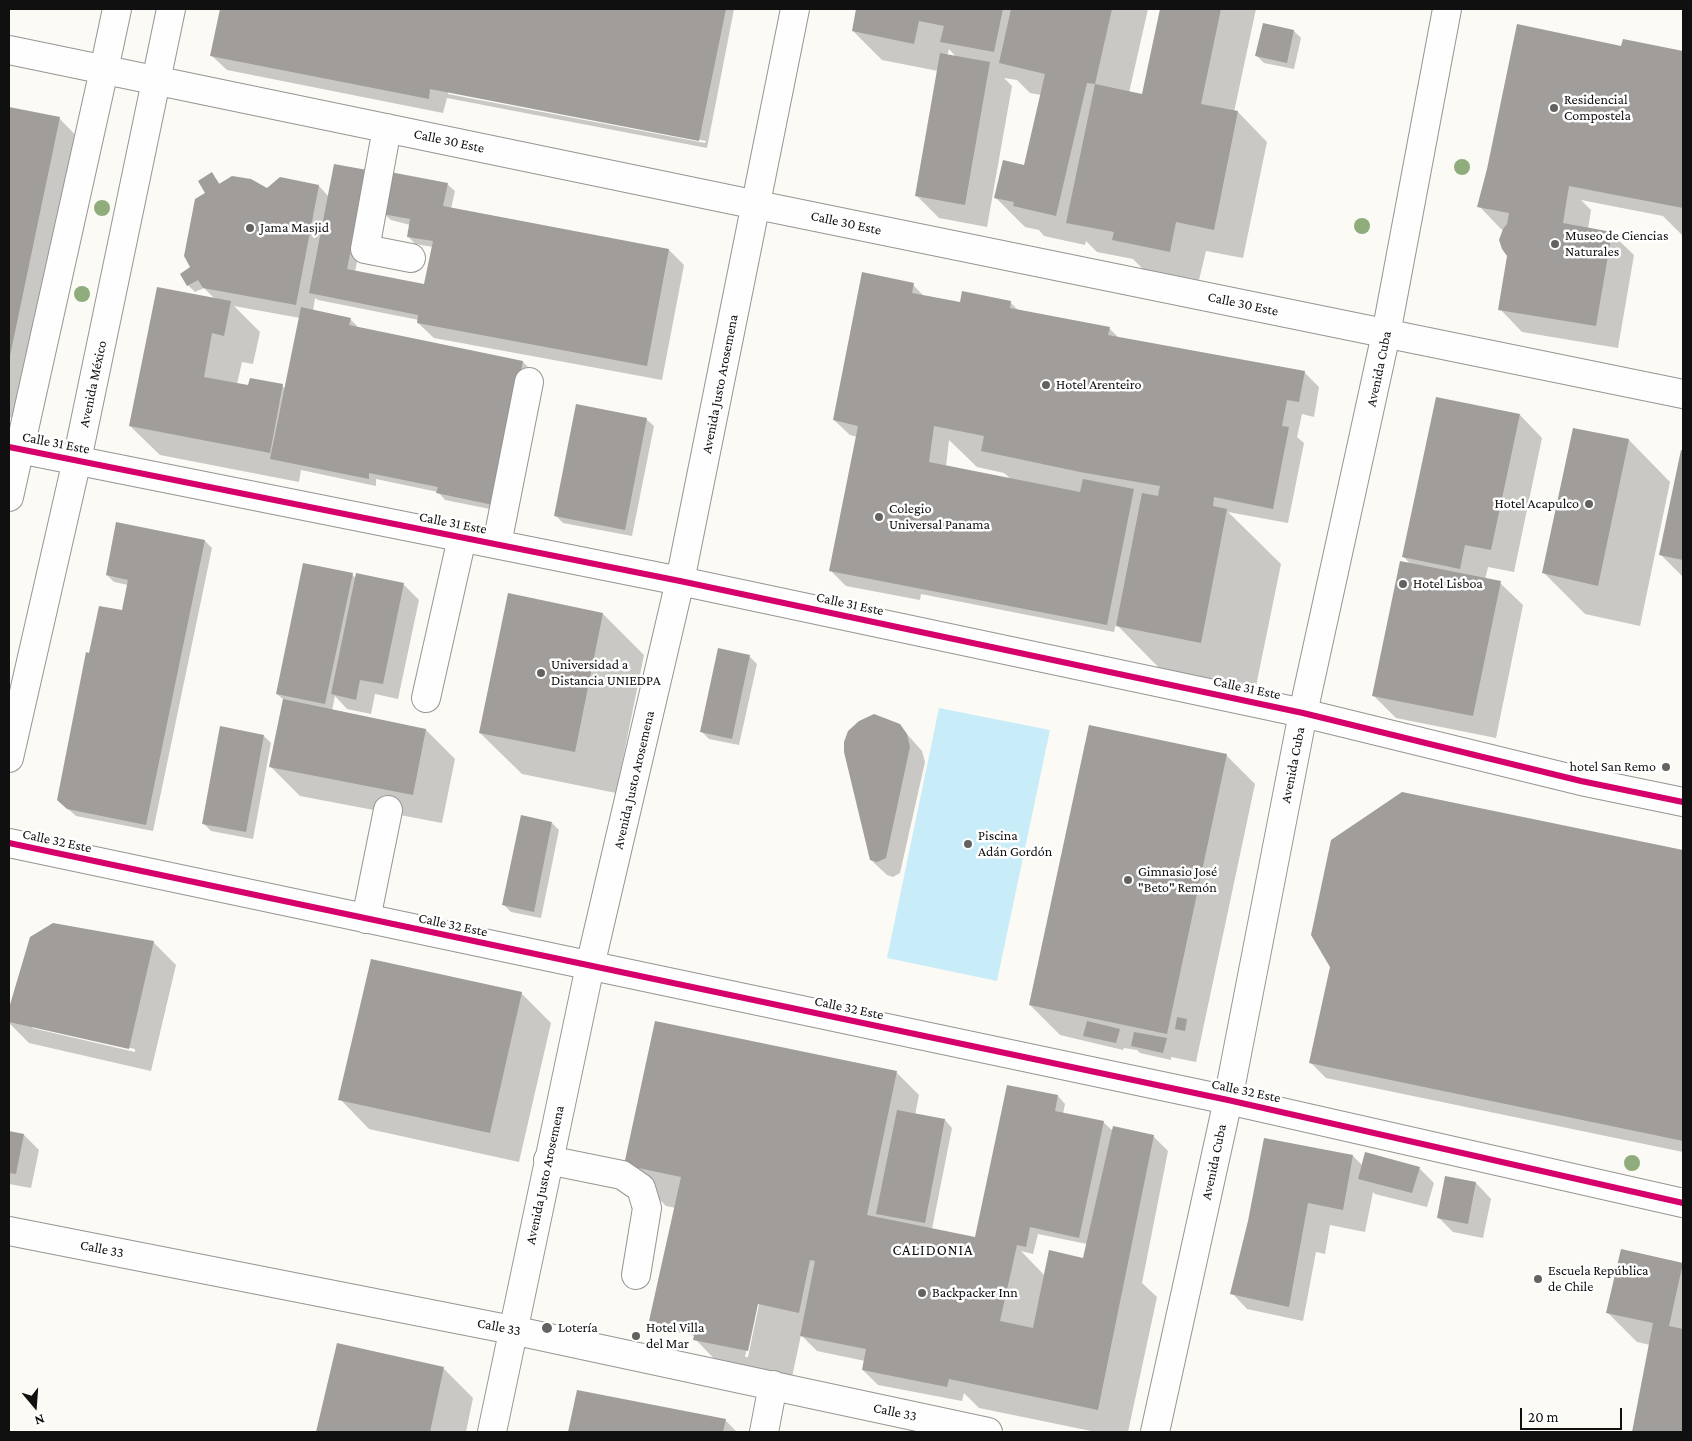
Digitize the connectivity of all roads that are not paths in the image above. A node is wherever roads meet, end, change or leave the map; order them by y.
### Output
1 (117, 9) edge
2 (171, 9) edge
3 (795, 9) edge
4 (1447, 9) edge
5 (9, 50) edge
6 (104, 70) junction
7 (156, 81) junction
8 (387, 128) junction
9 (756, 205) junction
10 (411, 258) dead end
11 (1386, 334) junction
12 (530, 382) dead end
13 (1683, 394) edge
14 (14, 448) edge
15 (77, 460) junction
16 (9, 497) edge
17 (462, 538) junction
18 (497, 544) junction
19 (680, 581) junction
20 (426, 698) dead end
21 (1304, 712) junction
22 (9, 758) edge
23 (1683, 802) edge
24 (388, 810) dead end
25 (9, 843) edge
26 (366, 919) junction
27 (590, 966) junction
28 (1228, 1100) junction
29 (548, 1160) junction
30 (1683, 1203) edge
31 (9, 1231) edge
32 (636, 1276) dead end
33 (512, 1330) junction
34 (773, 1385) junction
35 (492, 1432) edge
36 (764, 1432) edge
37 (988, 1432) edge
38 (1156, 1432) edge

1 - 6 street
2 - 7 street, Avenida México
3 - 9 street, Avenida Justo Arosemena
4 - 11 street, Avenida Cuba
5 - 6 street, Calle 30 Este
6 - 7 street, Calle 30 Este
6 - 14 street
7 - 8 street, Calle 30 Este
7 - 15 street, Avenida México
8 - 9 street, Calle 30 Este
8 - 10 street
9 - 11 street, Calle 30 Este
9 - 19 street, Avenida Justo Arosemena
11 - 13 street, Calle 30 Este
11 - 21 street, Avenida Cuba
12 - 18 street
14 - 15 street, Calle 31 Este
14 - 16 street
15 - 17 street, Calle 31 Este
15 - 22 street, Avenida México
17 - 18 street, Calle 31 Este
17 - 20 street
18 - 19 street, Calle 31 Este
19 - 21 street, Calle 31 Este
19 - 27 street, Avenida Justo Arosemena
21 - 23 street, Calle 31 Este
21 - 28 street, Avenida Cuba
24 - 26 street
25 - 26 street, Calle 32 Este
26 - 27 street, Calle 32 Este
27 - 28 street, Calle 32 Este
27 - 29 street, Avenida Justo Arosemena
28 - 30 street, Calle 32 Este
28 - 38 street, Avenida Cuba
29 - 32 street
29 - 33 street, Avenida Justo Arosemena
31 - 33 street, Calle 33
33 - 34 street, Calle 33
33 - 35 street, Avenida Justo Arosemena
34 - 36 street
34 - 37 street, Calle 33

